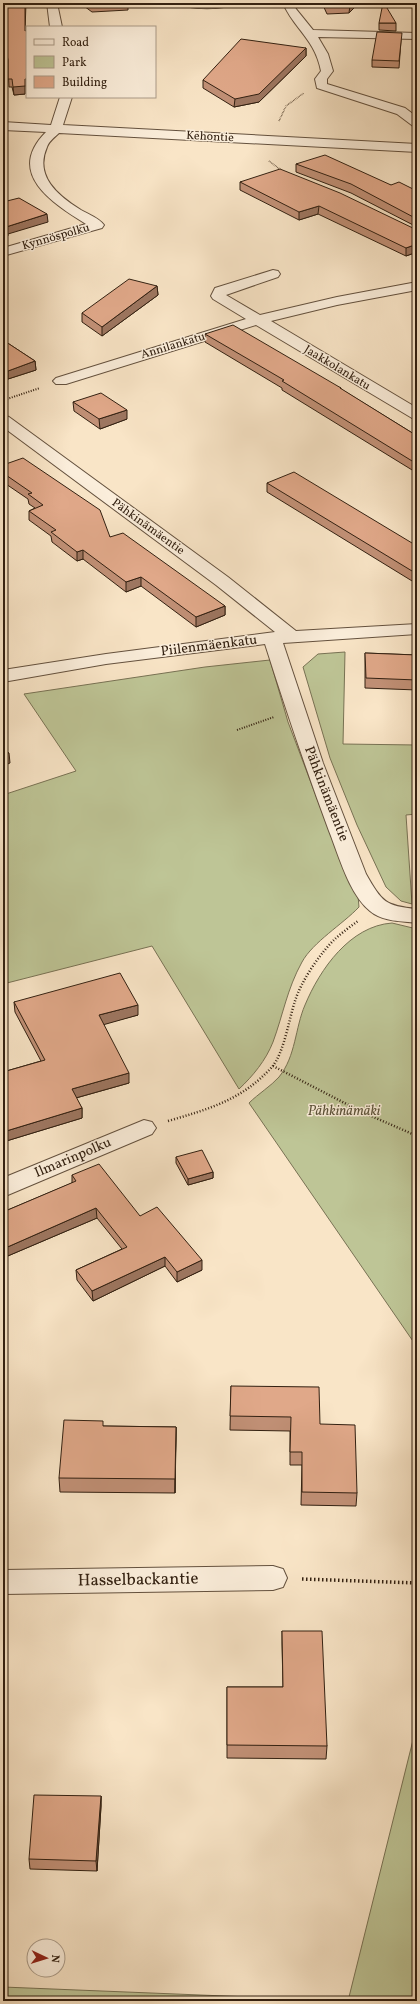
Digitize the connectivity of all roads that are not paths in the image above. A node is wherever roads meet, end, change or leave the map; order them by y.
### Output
1 (52, 3) edge
2 (185, 3) edge
3 (229, 3) edge
4 (288, 3) edge
5 (56, 26) edge
6 (310, 34) junction
7 (417, 36) edge
8 (66, 98) edge
9 (417, 123) edge
10 (3, 126) edge
11 (55, 128) junction
12 (417, 148) edge
13 (3, 252) edge
14 (273, 274) dead end
15 (417, 286) edge
16 (258, 320) junction
17 (61, 381) road end
18 (417, 415) edge
19 (3, 420) edge
20 (417, 629) edge
21 (291, 636) junction
22 (272, 638) junction
23 (3, 676) edge
24 (417, 916) edge
25 (144, 1128) road end
26 (3, 1188) edge
27 (273, 1578) road end
28 (3, 1582) edge

1 - 5 street
2 - 3 street
4 - 6 street
6 - 7 street
6 - 9 street
8 - 11 street
10 - 11 street, Kehontie
11 - 12 street, Kehontie
11 - 13 street, Kynnöspolku
14 - 16 street, Jaakkolankatu
15 - 16 street, Annilankatu
16 - 17 street, Annilankatu
16 - 18 street, Jaakkolankatu
19 - 21 street, Pähkinämäentie
20 - 21 street, Piilenmäenkatu
21 - 22 street, Piilenmäenkatu
22 - 23 street, Piilenmäenkatu
22 - 24 street, Pähkinämäentie
25 - 26 street, Ilmarinpolku
27 - 28 street, Hasselbackantie

